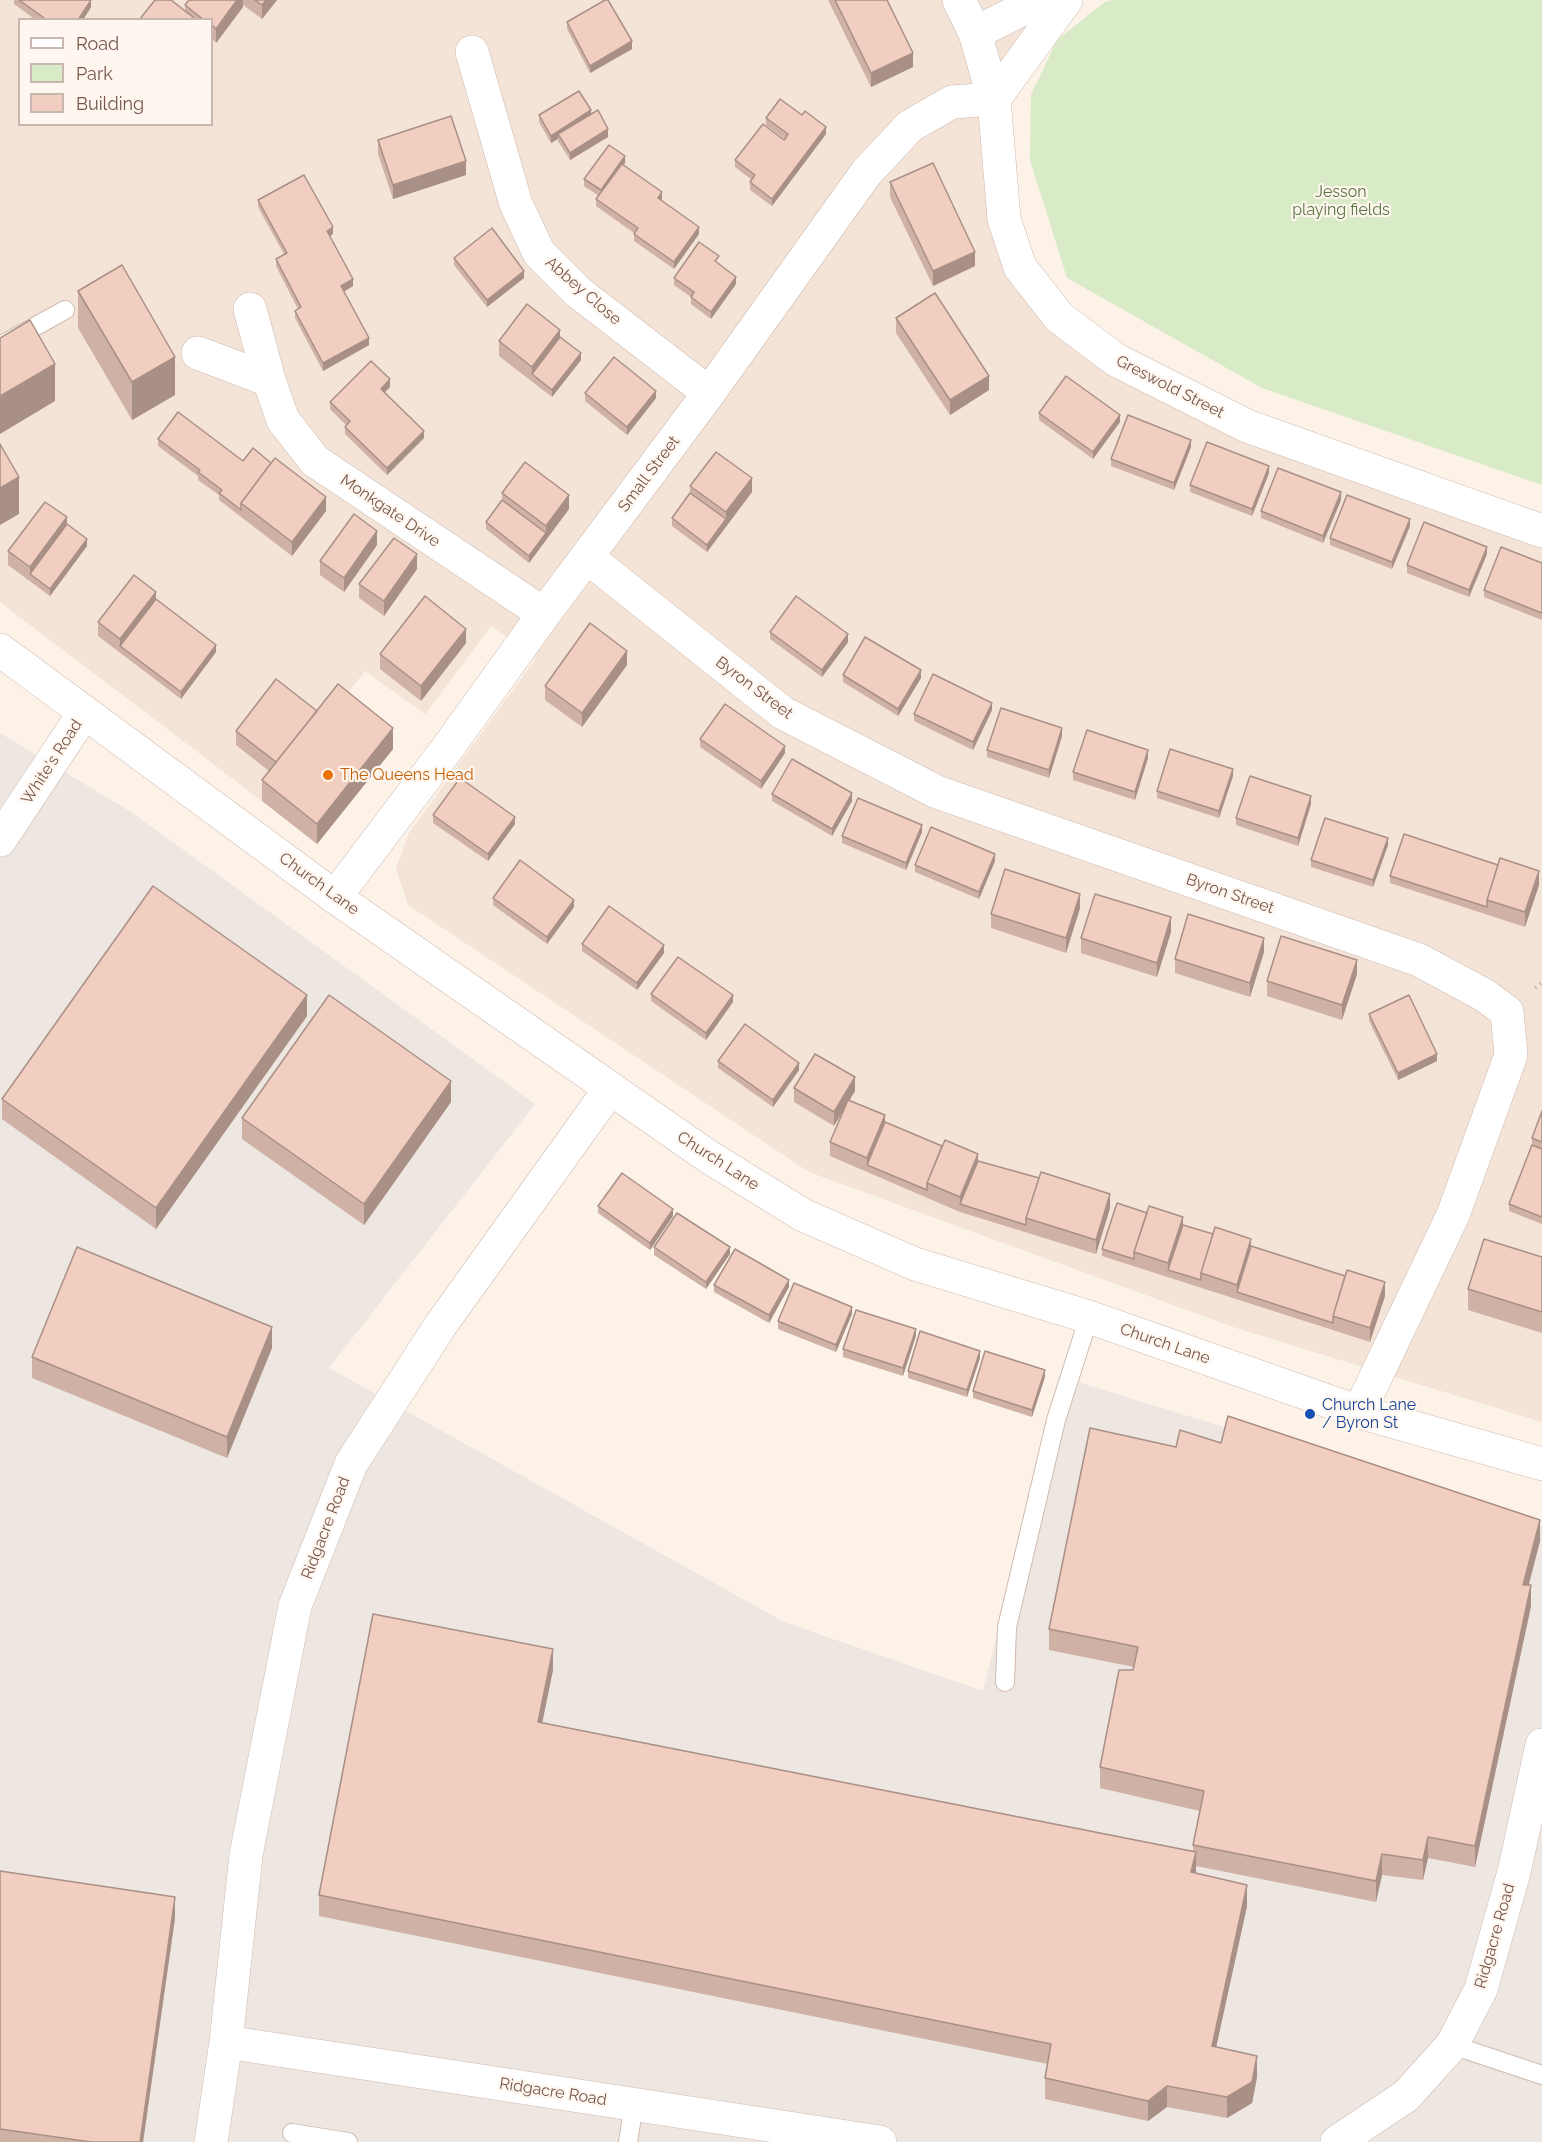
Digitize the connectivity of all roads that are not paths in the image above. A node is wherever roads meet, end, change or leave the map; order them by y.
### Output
1 (959, 0) edge
2 (1041, 0) edge
3 (1066, 0) edge
4 (975, 33) junction
5 (472, 52) dead end
6 (994, 99) junction
7 (250, 309) dead end
8 (65, 310) dead end
9 (0, 346) edge
10 (198, 353) dead end
11 (268, 380) junction
12 (710, 393) junction
13 (1542, 531) edge
14 (587, 556) junction
15 (544, 614) junction
16 (0, 650) edge
17 (84, 713) junction
18 (0, 840) edge
19 (335, 897) junction
20 (610, 1089) junction
21 (1089, 1317) junction
22 (1359, 1412) junction
23 (1542, 1464) edge
24 (1005, 1682) dead end
25 (1542, 1745) edge
26 (226, 2042) junction
27 (1452, 2045) junction
28 (1542, 2075) edge
29 (634, 2104) junction
30 (292, 2133) dead end
31 (211, 2142) edge
32 (348, 2142) edge
33 (628, 2142) edge
34 (880, 2142) edge
35 (1337, 2142) edge

1 - 4 street, Greswold Street
2 - 4 street
3 - 6 street
4 - 6 street, Greswold Street
5 - 12 street, Abbey Close
6 - 12 street, Small Street
6 - 13 street, Greswold Street
7 - 11 street, Monkgate Drive
8 - 9 lane
10 - 11 street
11 - 15 street, Monkgate Drive
12 - 14 street, Small Street
14 - 15 street, Small Street
14 - 22 street, Byron Street
15 - 19 street, Small Street
16 - 17 street, Church Lane
17 - 18 street, White's Road
17 - 19 street, Church Lane
19 - 20 street, Church Lane
20 - 21 street, Church Lane
20 - 26 street, Ridgacre Road
21 - 22 street, Church Lane
21 - 24 lane
22 - 23 street, Church Lane
25 - 27 street, Ridgacre Road
26 - 29 street, Ridgacre Road
26 - 31 street, Ridgacre Road
27 - 28 lane
27 - 35 street, Ridgacre Road
29 - 33 lane
29 - 34 street, Ridgacre Road
30 - 32 lane

